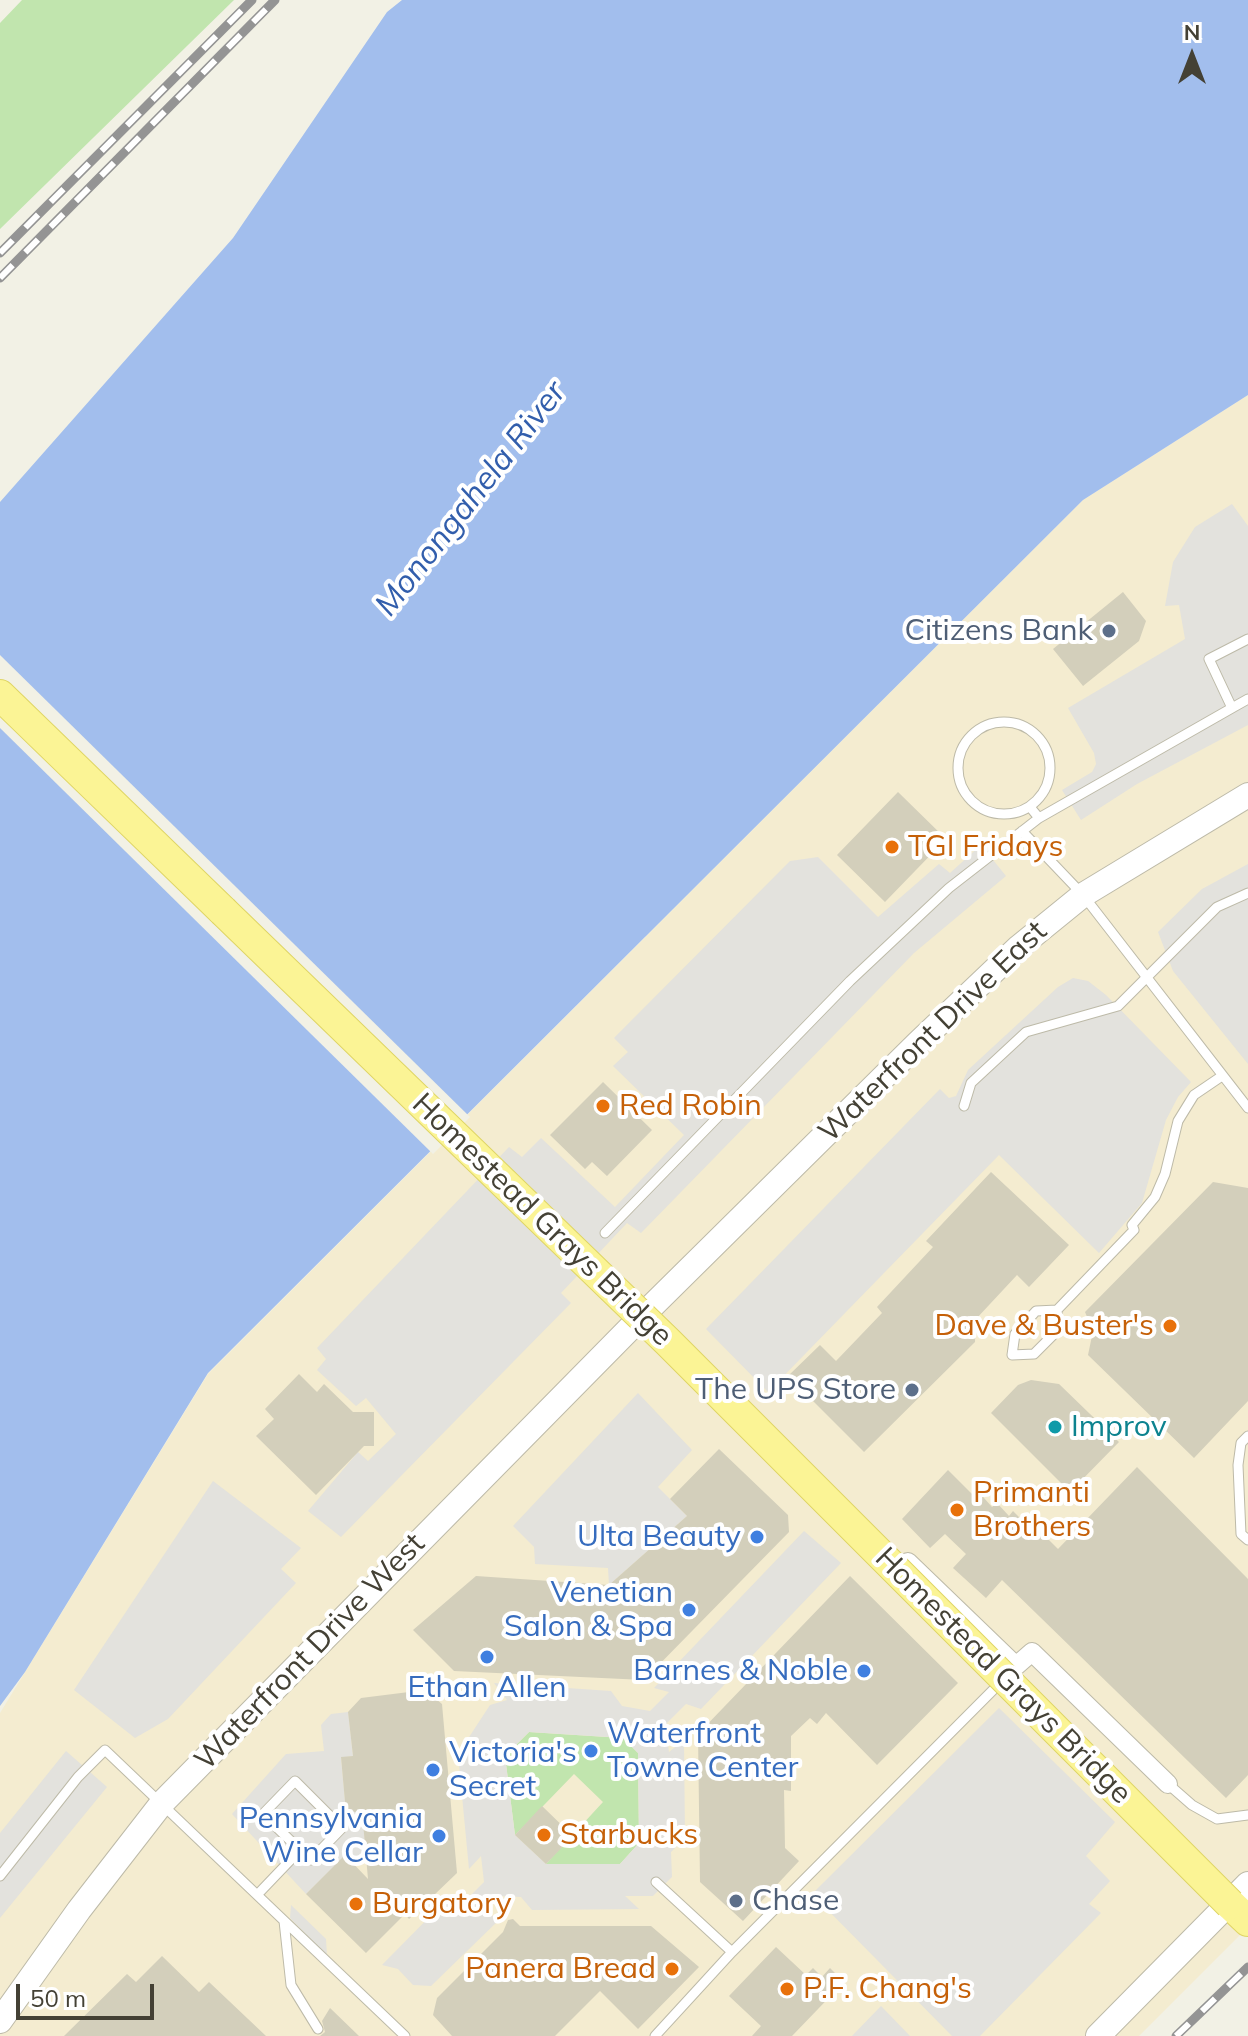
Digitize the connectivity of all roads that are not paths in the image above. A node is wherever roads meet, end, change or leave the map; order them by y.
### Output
1 (1248, 639) edge
2 (0, 695) edge
3 (1248, 699) edge
4 (1232, 708) junction
5 (1248, 795) edge
6 (1030, 807) junction
7 (1039, 818) junction
8 (1022, 831) junction
9 (1248, 893) edge
10 (1083, 895) junction
11 (1147, 979) junction
12 (1222, 1076) junction
13 (964, 1106) dead end
14 (1248, 1108) edge
15 (605, 1233) dead end
16 (649, 1309) junction
17 (1057, 1310) junction
18 (1248, 1436) edge
19 (1248, 1540) edge
20 (1016, 1666) junction
21 (1168, 1784) joint
22 (162, 1803) junction
23 (1248, 1815) edge
24 (300, 1850) junction
25 (0, 1876) edge
26 (656, 1882) dead end
27 (257, 1895) junction
28 (1242, 1903) edge
29 (284, 1921) junction
30 (732, 1952) junction
31 (0, 2021) edge
32 (318, 2029) dead end
33 (405, 2036) edge
34 (655, 2036) edge
35 (1098, 2036) edge

1 - 4 lane
2 - 28 main road, Homestead Grays Bridge, bridge
3 - 4 lane
4 - 7 lane
5 - 10 street, Waterfront Drive East
6 - 6 lane
6 - 7 lane
7 - 8 lane
8 - 10 lane
8 - 15 lane
9 - 11 lane
10 - 11 lane
10 - 16 street, Waterfront Drive East
11 - 12 lane
11 - 13 lane
12 - 14 lane
12 - 17 lane
16 - 20 street
16 - 22 street, Waterfront Drive West
17 - 17 lane
18 - 19 lane
20 - 21 street
20 - 30 lane
21 - 23 lane
22 - 25 lane
22 - 27 lane
22 - 31 street, Waterfront Drive West
24 - 24 lane
24 - 27 lane
26 - 30 lane
27 - 29 lane
28 - 35 street
29 - 32 lane
29 - 33 lane
30 - 34 lane

